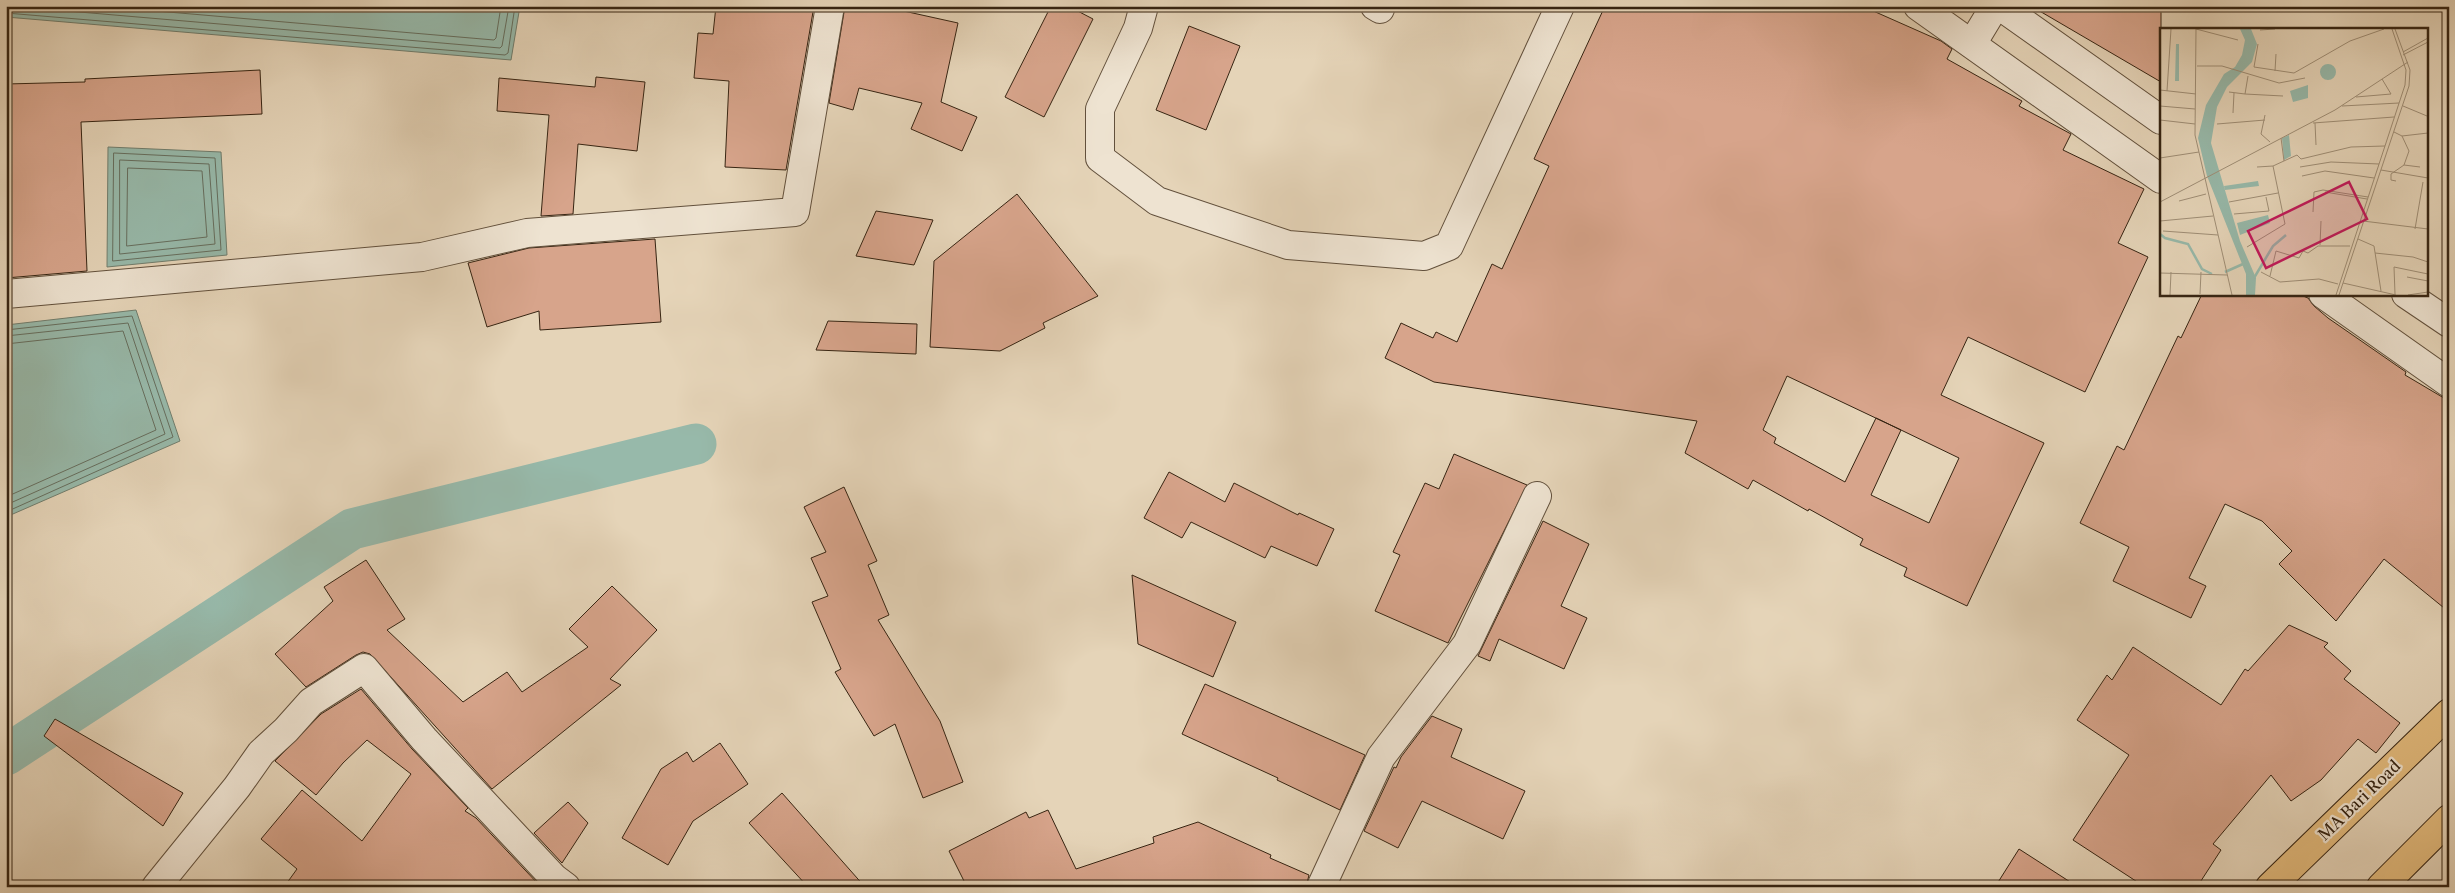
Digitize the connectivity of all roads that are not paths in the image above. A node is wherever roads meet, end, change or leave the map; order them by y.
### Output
1 (830, 6) edge
2 (1144, 6) edge
3 (1560, 6) edge
4 (1918, 6) edge
5 (1995, 6) edge
6 (2000, 6) edge
7 (1972, 44) junction
8 (2160, 119) edge
9 (2160, 178) edge
10 (6, 294) edge
11 (2324, 295) edge
12 (2407, 295) edge
13 (2449, 323) edge
14 (2449, 383) edge
15 (1537, 496) dead end
16 (2449, 713) edge
17 (2449, 819) edge
18 (156, 887) edge
19 (566, 887) edge
20 (1321, 887) edge
21 (2270, 887) edge
22 (2381, 887) edge

1 - 10 street
2 - 3 street
4 - 7 street
5 - 7 street
6 - 8 street
7 - 9 street
11 - 14 street
12 - 13 street
15 - 20 street
16 - 21 main road, MA Bari Road
17 - 22 main road
18 - 19 street

